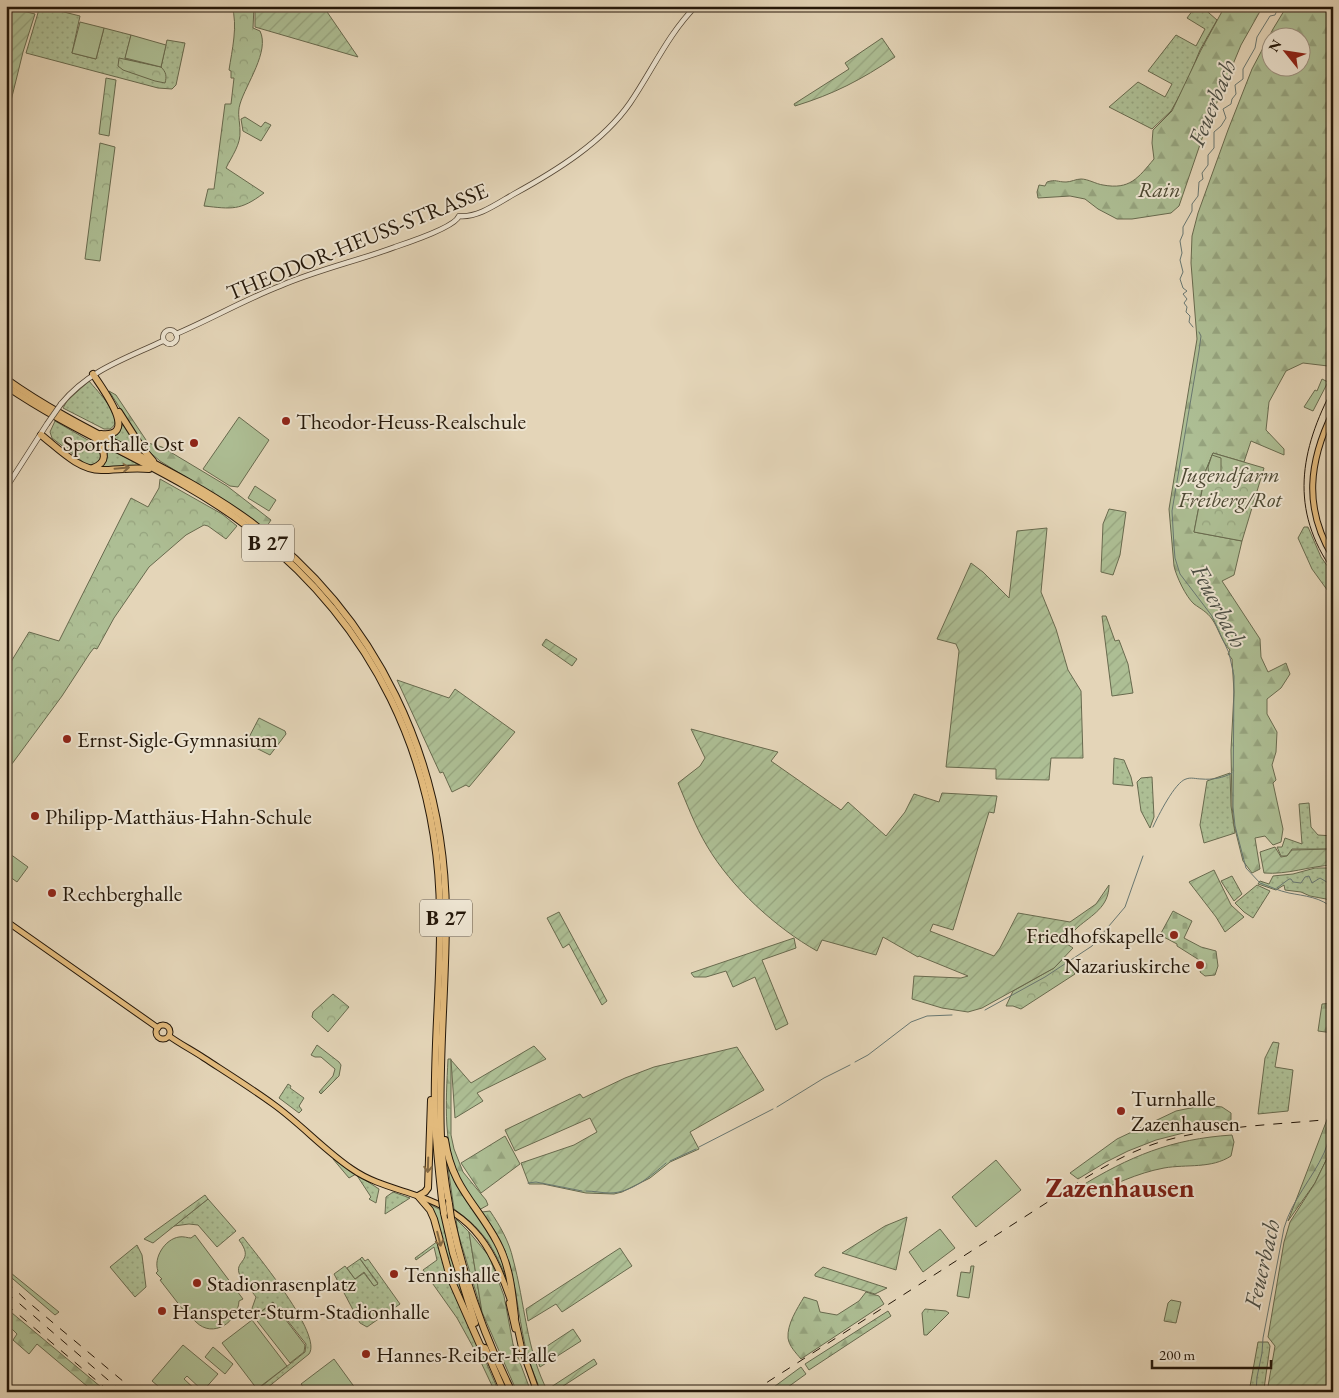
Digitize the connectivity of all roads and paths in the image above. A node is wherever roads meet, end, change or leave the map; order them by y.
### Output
1 (696, 6) edge
2 (176, 334) junction
3 (163, 341) junction
4 (93, 374) junction
5 (6, 379) edge
6 (6, 386) edge
7 (112, 404) junction
8 (1333, 412) edge
9 (41, 434) junction
10 (94, 435) junction
11 (154, 466) junction
12 (92, 468) junction
13 (6, 488) edge
14 (1333, 557) edge
15 (433, 816) junction
16 (6, 921) edge
17 (158, 1028) junction
18 (169, 1036) junction
19 (436, 1067) junction
20 (441, 1115) junction
21 (418, 1196) junction
22 (444, 1203) junction
23 (506, 1288) junction
24 (516, 1317) junction
25 (485, 1350) junction
26 (504, 1392) edge
27 (512, 1392) edge
28 (536, 1392) edge

1 - 2 street, THEODOR-HEUSS-STRASSE
2 - 3 street, THEODOR-HEUSS-STRASSE
2 - 3 street, THEODOR-HEUSS-STRASSE
3 - 4 street, THEODOR-HEUSS-STRASSE
4 - 7 highway, B 27
4 - 9 street, THEODOR-HEUSS-STRASSE, bridge
5 - 10 highway, B 27
6 - 10 highway, B 27
7 - 10 highway, B 27
7 - 11 highway, B 27
8 - 14 main road
9 - 12 highway, B 27
9 - 13 street, THEODOR-HEUSS-STRASSE
10 - 11 highway, B 27
10 - 12 highway
12 -> 11 highway, B 27
11 - 15 highway, B 27
15 - 19 highway, B 27
15 - 20 highway, B 27
16 - 17 main road
17 - 18 main road
17 - 18 main road
18 - 21 main road
19 -> 21 highway
19 - 22 highway, B 27
20 - 22 highway, B 27
20 - 24 highway
21 - 22 main road
21 -> 25 highway, B 27
22 - 23 main road
22 - 25 highway, B 27, bridge
22 - 27 highway, B 27, bridge
23 - 24 main road
23 - 28 main road
24 - 28 main road
25 - 26 highway, B 27

